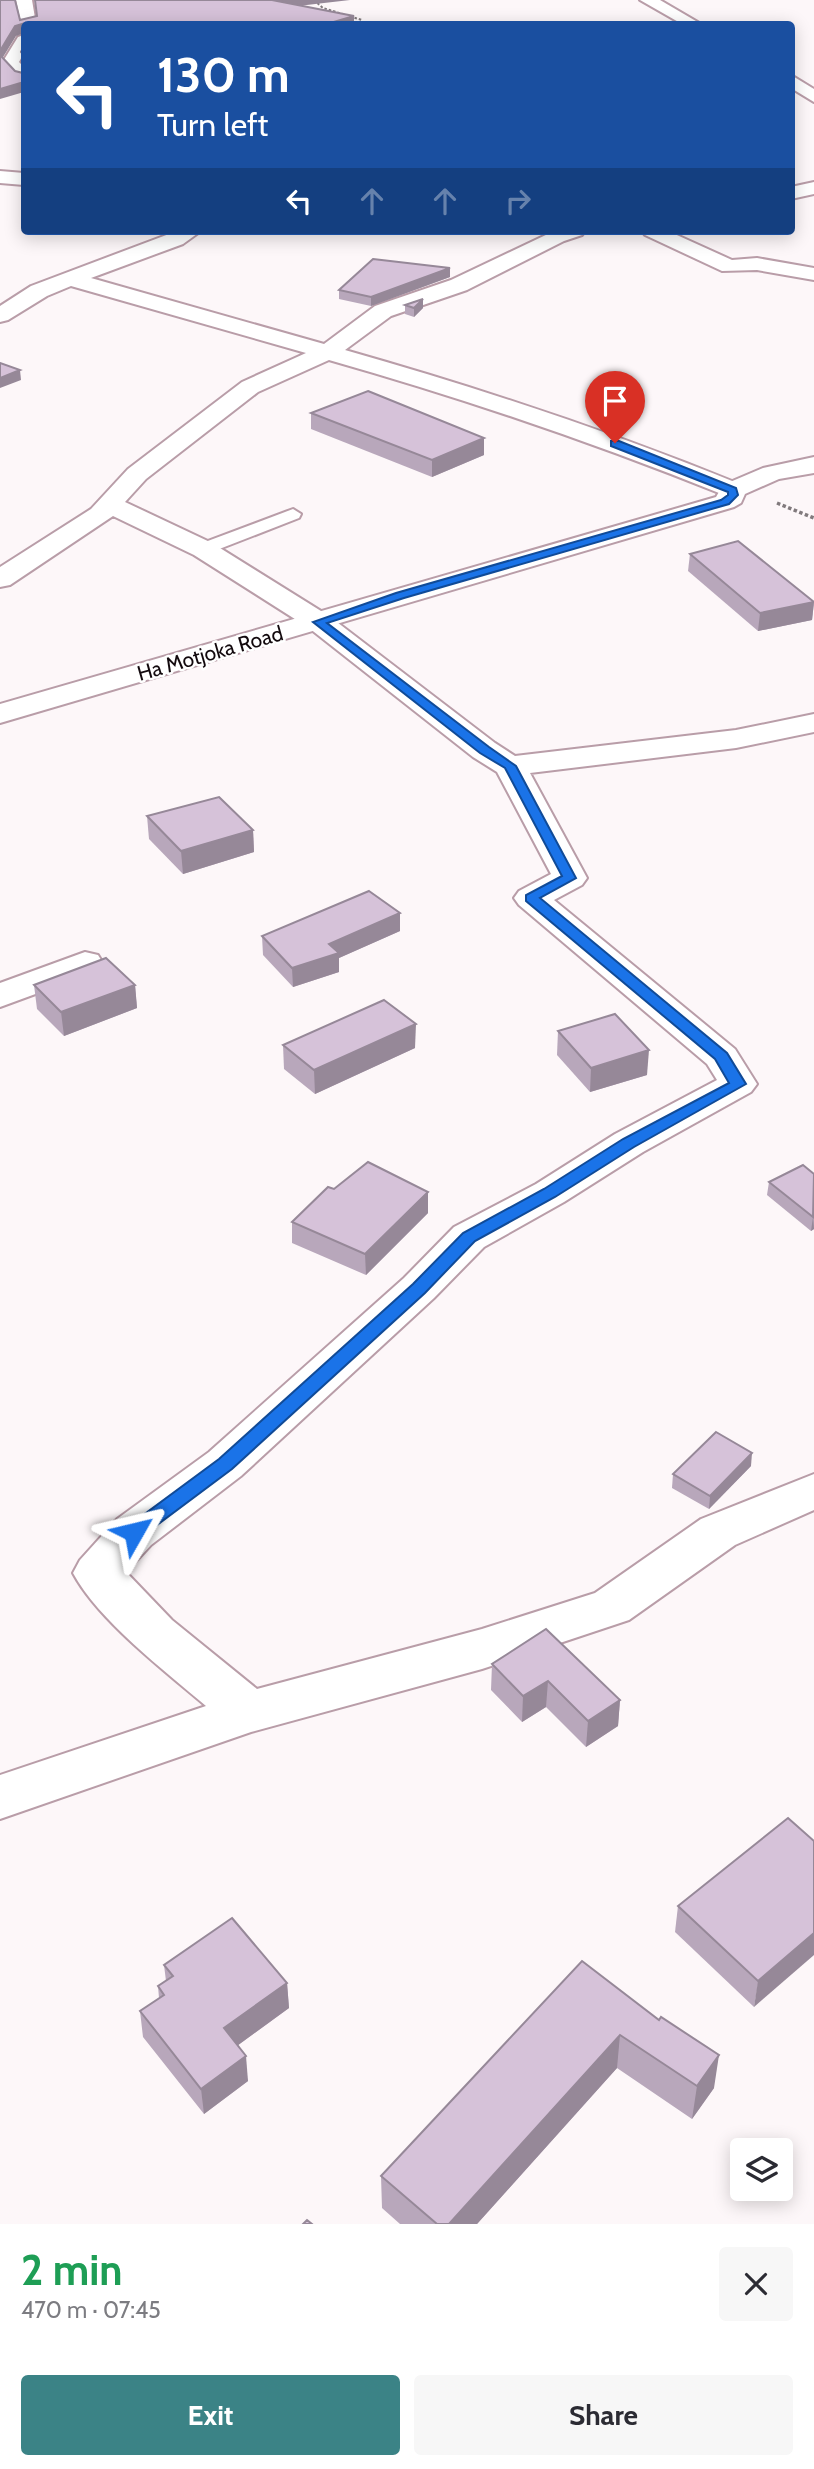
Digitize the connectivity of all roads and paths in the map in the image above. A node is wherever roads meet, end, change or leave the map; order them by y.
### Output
1 (24, 0) edge
2 (314, 0) edge
3 (648, 0) edge
4 (340, 13) junction
5 (329, 15) edge
6 (28, 21) edge
7 (362, 21) edge
8 (687, 21) edge
9 (21, 44) edge
10 (5, 65) edge
11 (21, 73) edge
12 (795, 83) edge
13 (814, 97) edge
14 (0, 177) edge
15 (21, 179) edge
16 (814, 188) edge
17 (795, 193) edge
18 (184, 235) edge
19 (563, 235) edge
20 (661, 235) edge
21 (814, 274) edge
22 (70, 279) junction
23 (0, 316) edge
24 (329, 351) junction
25 (814, 465) edge
26 (733, 490) junction
27 (110, 505) junction
28 (293, 514) dead end
29 (203, 549) junction
30 (0, 579) edge
31 (319, 622) junction
32 (0, 714) edge
33 (814, 723) edge
34 (510, 766) junction
35 (85, 962) dead end
36 (0, 996) edge
37 (814, 1491) edge
38 (249, 1712) junction
39 (0, 1797) edge

1 - 6 street
2 - 4 path
3 - 8 street
4 - 5 path
4 - 7 path
9 - 10 street
10 - 11 street
12 - 13 street
14 - 15 street
16 - 17 street
18 - 22 street
19 - 24 street
20 - 21 street
22 - 23 street
22 - 24 street
24 - 26 street
24 - 27 street
25 - 26 street, Ha Motjoka Road
26 - 31 street, Ha Motjoka Road
27 - 29 street
27 - 30 street
28 - 29 lane
29 - 31 street
31 - 32 street, Ha Motjoka Road
31 - 34 street
33 - 34 street
34 - 38 street
35 - 36 street
37 - 38 street
38 - 39 street

